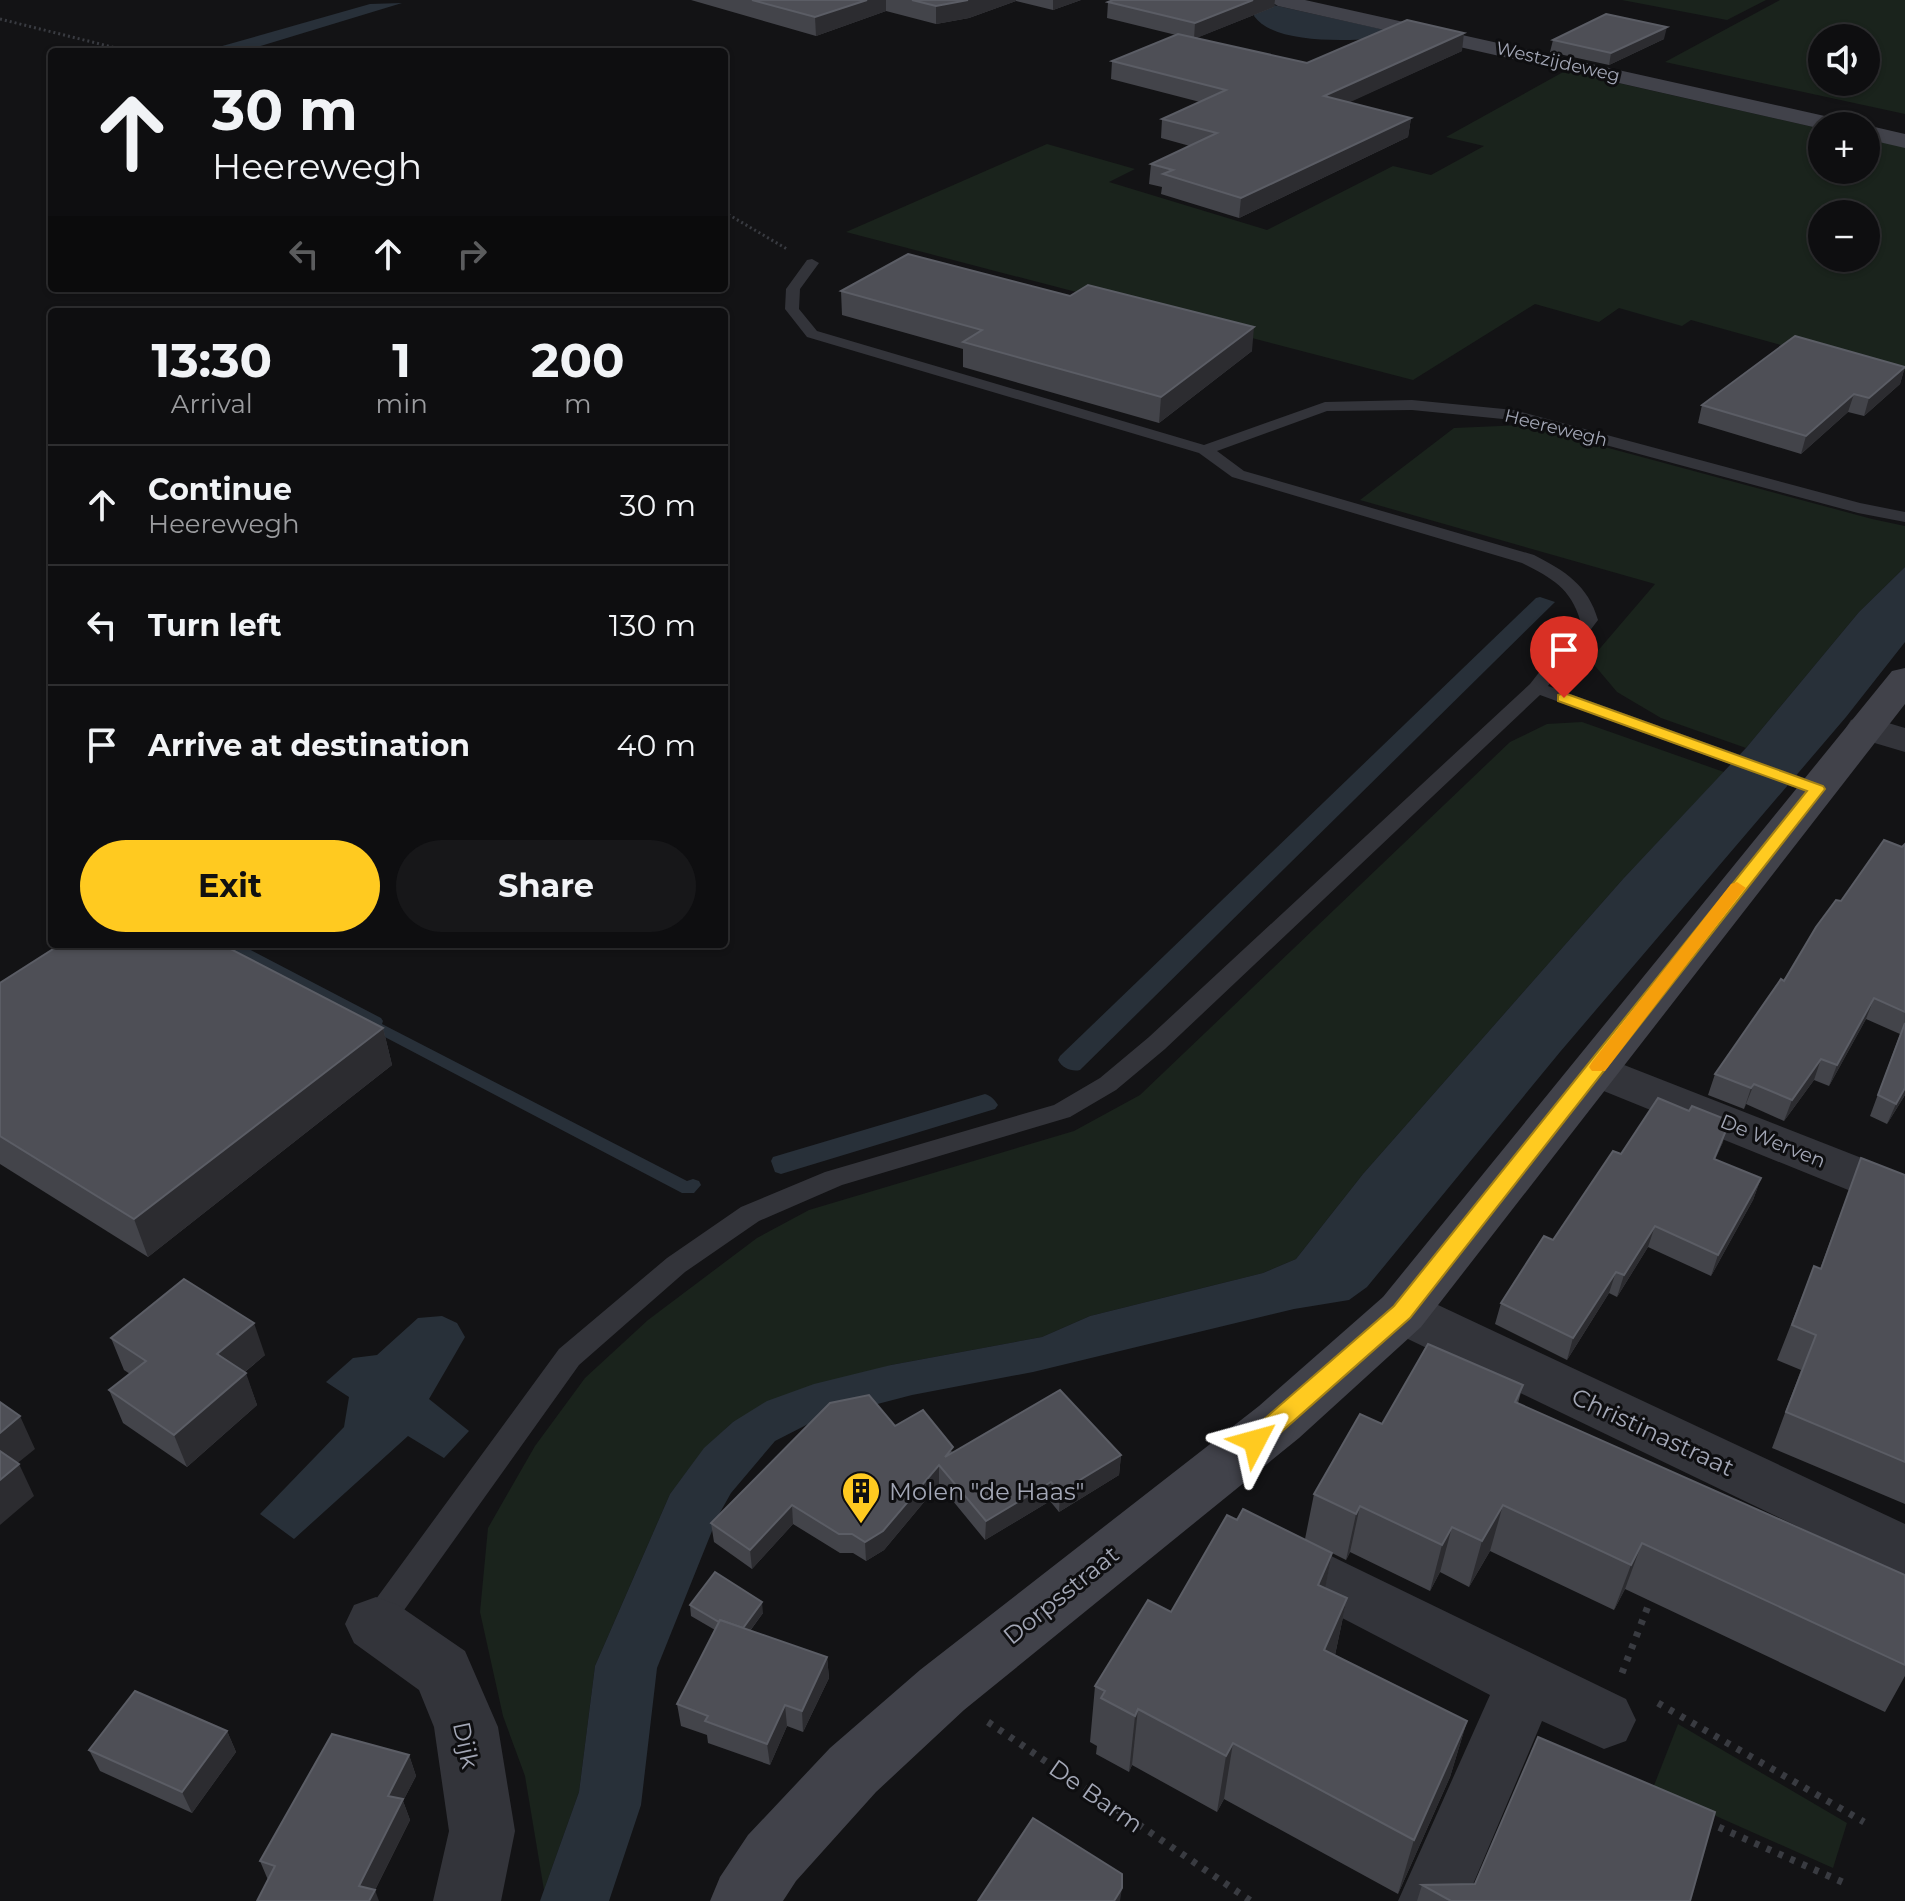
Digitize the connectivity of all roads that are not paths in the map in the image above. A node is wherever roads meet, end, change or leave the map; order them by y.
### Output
1 (1278, 0) edge
2 (1808, 119) edge
3 (1880, 135) edge
4 (1905, 141) edge
5 (812, 263) road end
6 (1205, 450) junction
7 (1905, 517) edge
8 (1905, 679) edge
9 (1537, 688) junction
10 (1885, 734) edge
11 (1804, 785) junction
12 (1596, 1070) junction
13 (1905, 1195) edge
14 (1402, 1312) junction
15 (1905, 1552) edge
16 (1296, 1565) edge
17 (376, 1624) joint
18 (1527, 1683) junction
19 (1611, 1700) road end
20 (467, 1901) edge
21 (744, 1901) edge
22 (1432, 1901) edge

1 - 2 street, Westzijdeweg
3 - 4 street
5 - 6 lane
6 - 7 lane, Heerewegh
6 - 9 lane
8 - 10 street
9 - 11 lane
9 - 17 lane
10 - 11 street
11 - 12 street
12 - 13 street, De Werven
12 - 14 street
14 - 15 street, Christinastraat
14 - 21 street, Dorpsstraat
16 - 18 street
17 - 20 street, Dijk
18 - 19 street
18 - 22 street

